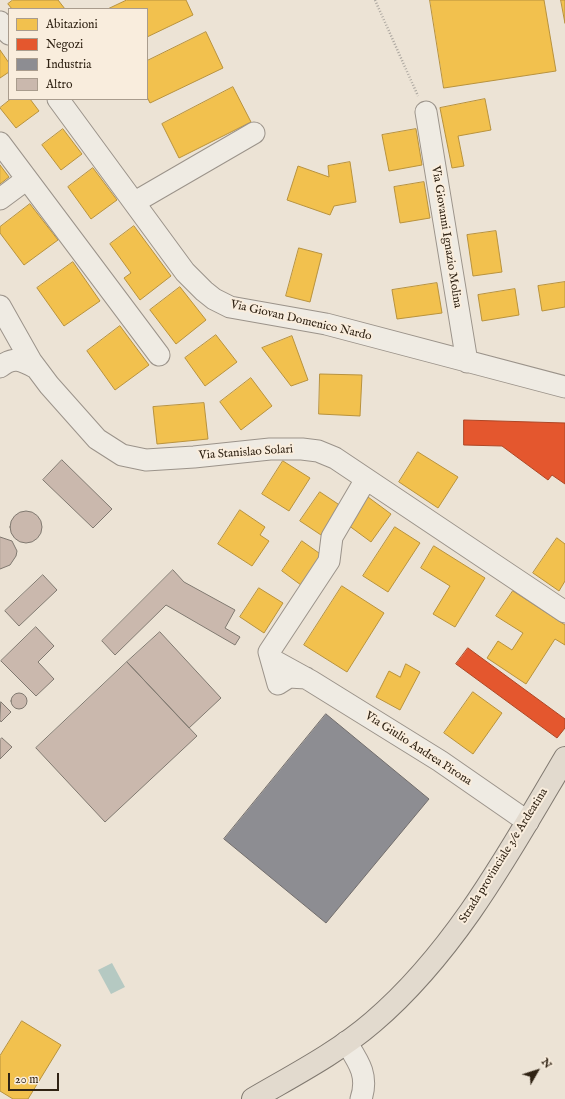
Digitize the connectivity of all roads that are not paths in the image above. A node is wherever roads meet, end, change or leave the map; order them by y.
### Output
1 (0, 22) edge
2 (8, 33) edge
3 (59, 100) edge
4 (426, 112) road end
5 (254, 133) dead end
6 (0, 143) edge
7 (27, 179) junction
8 (0, 199) edge
9 (135, 202) junction
10 (0, 306) edge
11 (18, 340) junction
12 (159, 355) dead end
13 (467, 362) junction
14 (5, 363) edge
15 (36, 368) junction
16 (565, 387) edge
17 (366, 479) junction
18 (565, 612) edge
19 (565, 758) edge
20 (528, 822) junction
21 (346, 1042) junction
22 (253, 1099) edge
23 (361, 1099) edge

1 - 2 street
3 - 9 street, Via Giovan Domenico Nardo
4 - 13 street, Via Giovanni Ignazio Molina
5 - 9 street
6 - 7 street
7 - 8 street
7 - 12 street
9 - 13 street, Via Giovan Domenico Nardo
10 - 11 street, Via Stanislao Solari
11 - 14 street
11 - 15 street, Via Stanislao Solari
13 - 16 street, Via Giovan Domenico Nardo
14 - 15 street
15 - 17 street, Via Stanislao Solari
17 - 18 street, Via Stanislao Solari
17 - 20 street, Via Giulio Andrea Pirona
19 - 20 main road, Strada provinciale 3/e Ardeatina
20 - 21 main road, Strada provinciale 3/e Ardeatina
21 - 22 main road, Strada provinciale 3/e Ardeatina
21 - 23 street

